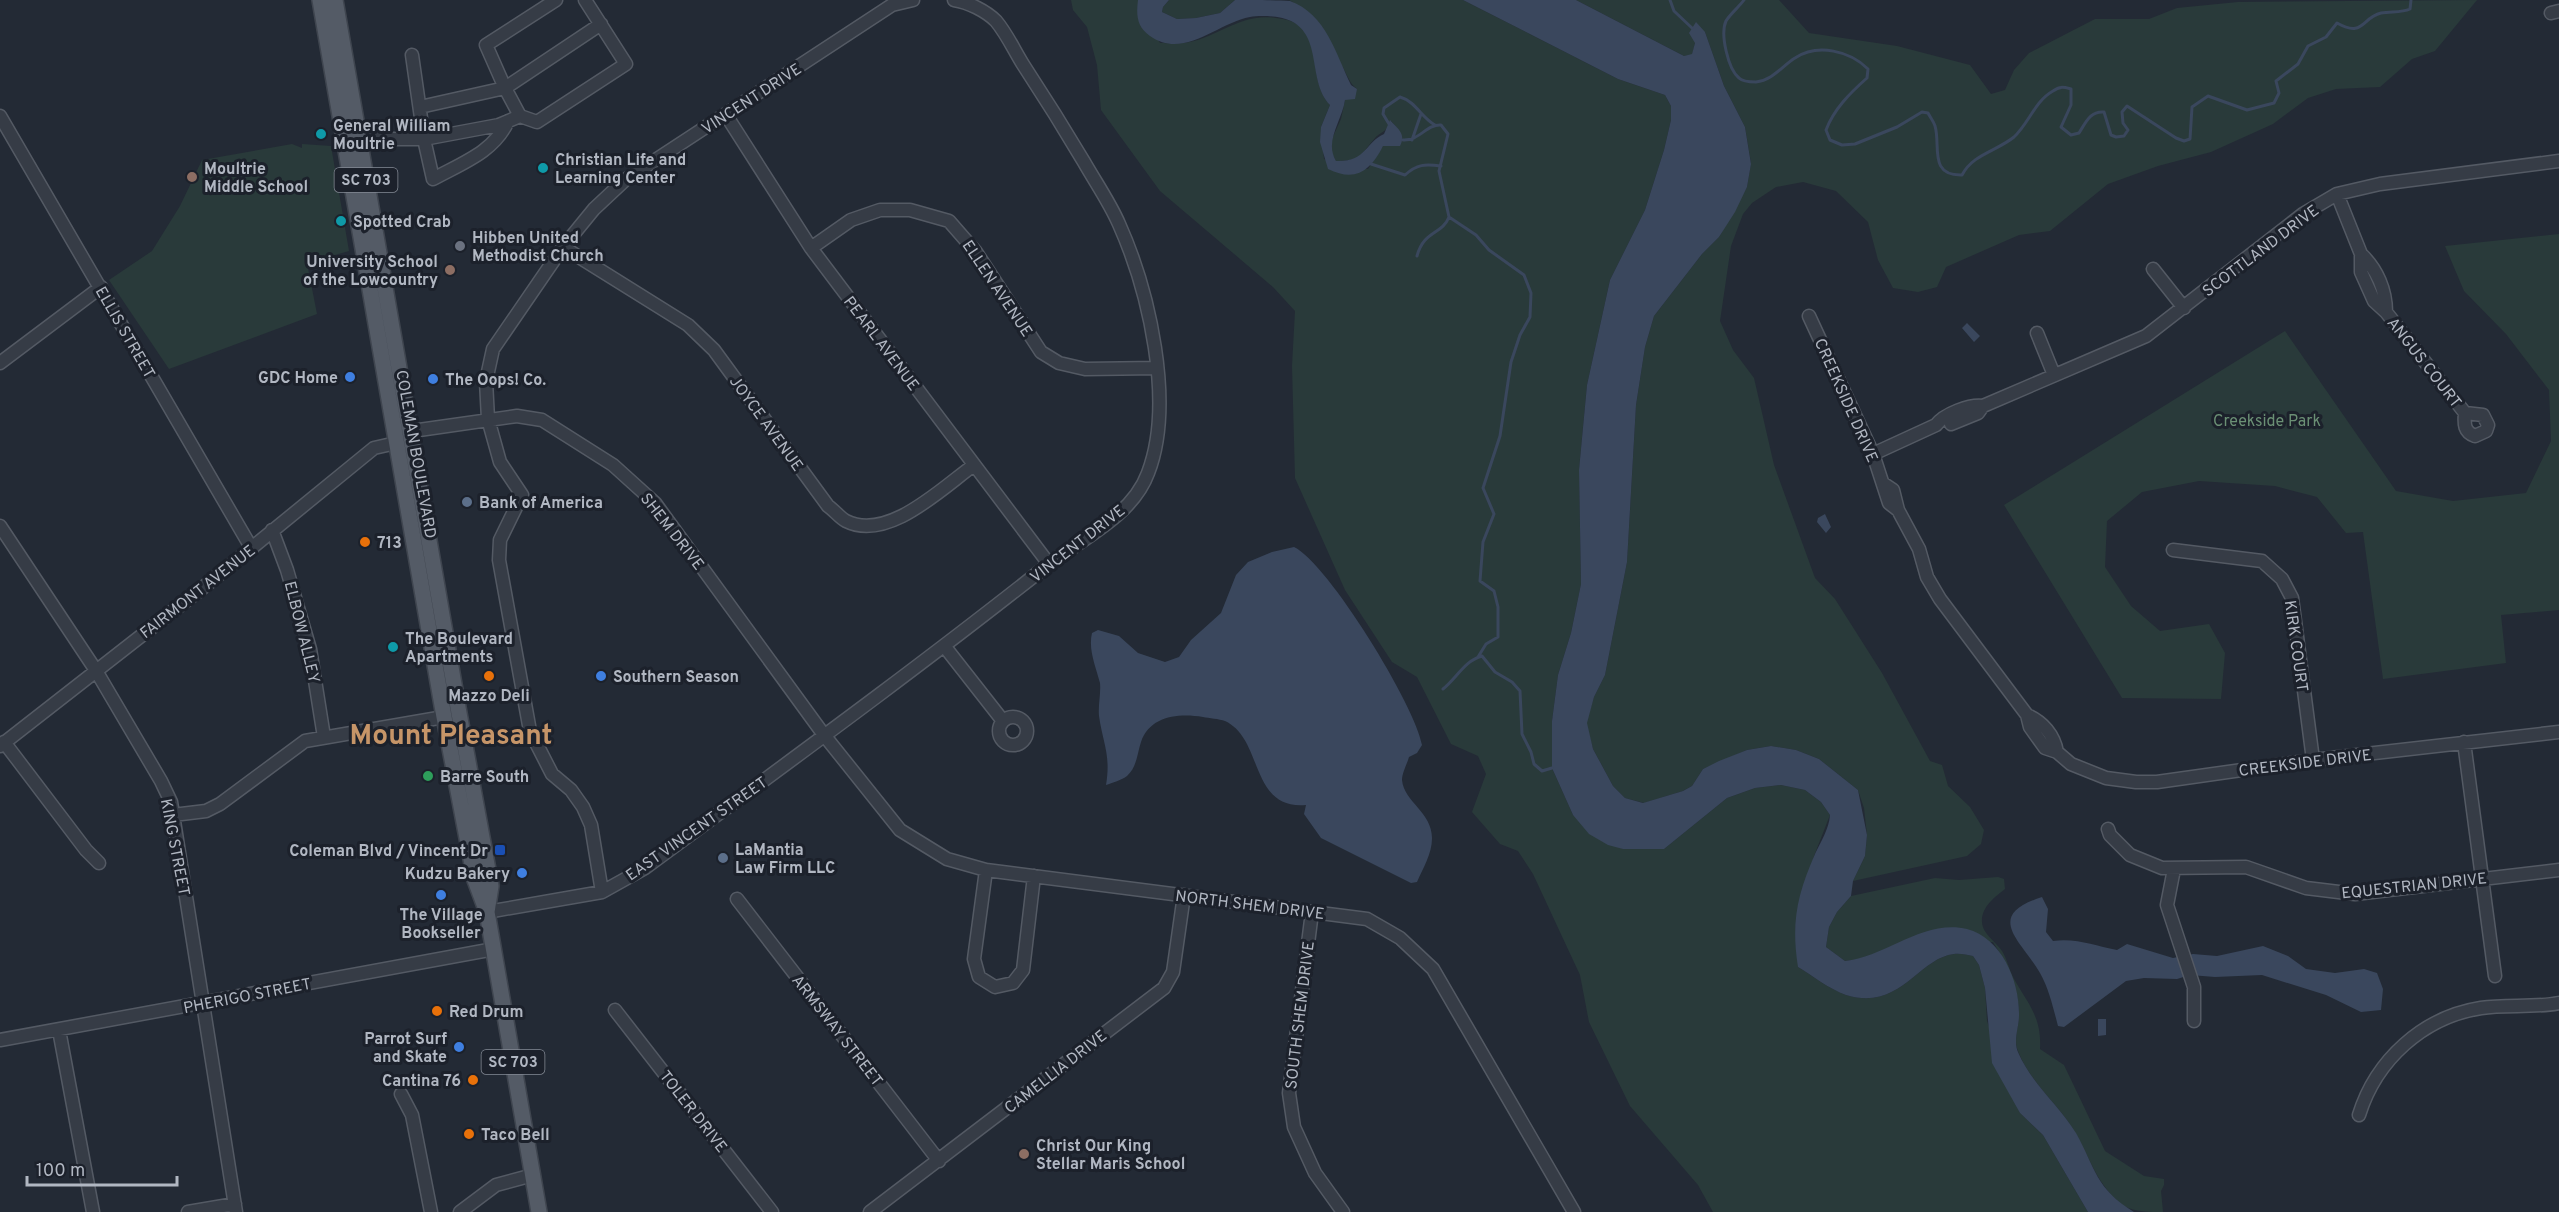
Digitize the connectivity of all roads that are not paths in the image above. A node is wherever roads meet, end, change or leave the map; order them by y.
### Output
1 (320, 0) edge
2 (335, 0) edge
3 (555, 0) edge
4 (585, 0) edge
5 (913, 0) edge
6 (954, 0) edge
7 (601, 24) junction
8 (326, 35) junction
9 (412, 55) dead end
10 (505, 88) junction
11 (420, 107) junction
12 (726, 115) junction
13 (0, 116) edge
14 (514, 119) junction
15 (359, 139) junction
16 (424, 139) junction
17 (2559, 160) edge
18 (2337, 194) junction
19 (563, 247) junction
20 (811, 248) junction
21 (2153, 268) dead end
22 (101, 287) junction
23 (2184, 308) junction
24 (374, 312) junction
25 (1809, 316) dead end
26 (2037, 333) dead end
27 (0, 363) edge
28 (1157, 368) junction
29 (2054, 375) junction
30 (2465, 413) dead end
31 (488, 419) junction
32 (412, 431) junction
33 (396, 443) junction
34 (1873, 454) junction
35 (974, 465) junction
36 (0, 526) edge
37 (272, 530) junction
38 (252, 549) junction
39 (2173, 550) dead end
40 (1048, 564) junction
41 (433, 565) junction
42 (945, 647) junction
43 (95, 669) junction
44 (444, 717) junction
45 (1003, 721) dead end
46 (2559, 732) edge
47 (824, 735) junction
48 (324, 736) junction
49 (2464, 742) junction
50 (2, 744) edge
51 (2313, 760) junction
52 (173, 815) junction
53 (2108, 829) dead end
54 (99, 863) dead end
55 (2174, 869) junction
56 (986, 870) junction
57 (2559, 870) edge
58 (1034, 876) junction
59 (2482, 878) junction
60 (602, 892) junction
61 (1184, 895) junction
62 (737, 899) dead end
63 (487, 912) junction
64 (1312, 912) junction
65 (494, 949) junction
66 (2495, 976) dead end
67 (2559, 1003) edge
68 (202, 1004) junction
69 (615, 1010) dead end
70 (2194, 1021) dead end
71 (59, 1030) junction
72 (0, 1040) edge
73 (401, 1094) dead end
74 (2359, 1115) dead end
75 (939, 1161) junction
76 (533, 1175) junction
77 (235, 1208) edge
78 (93, 1212) edge
79 (188, 1212) edge
80 (431, 1212) edge
81 (460, 1212) edge
82 (539, 1212) edge
83 (772, 1212) edge
84 (870, 1212) edge
85 (1342, 1212) edge
86 (1574, 1212) edge

1 - 8 main road, COLEMAN BOULEVARD / SC 703
2 - 15 main road, COLEMAN BOULEVARD / SC 703
3 - 10 street
4 - 7 street
5 - 12 street, VINCENT DRIVE
6 - 28 street, VINCENT DRIVE
7 - 10 street
7 - 14 street
8 - 15 main road
8 - 24 main road, COLEMAN BOULEVARD / SC 703
9 - 11 street
10 - 11 street
10 - 14 street
11 - 16 street
12 - 19 street, VINCENT DRIVE
12 - 20 street, PEARL AVENUE
13 - 22 street, ELLIS STREET
14 - 16 street
14 - 16 street
15 - 16 street
15 - 32 main road, COLEMAN BOULEVARD / SC 703
17 - 18 street, SCOTTLAND DRIVE
18 - 23 street, SCOTTLAND DRIVE
18 - 30 street, ANGUS COURT
19 - 31 street, VINCENT DRIVE
19 - 35 street, JOYCE AVENUE
20 - 28 street, ELLEN AVENUE
20 - 35 street, PEARL AVENUE
21 - 23 street
22 - 27 street
22 - 38 street, ELLIS STREET
23 - 29 street, SCOTTLAND DRIVE
24 - 32 main road
24 - 33 main road, COLEMAN BOULEVARD / SC 703
25 - 34 street, CREEKSIDE DRIVE
26 - 29 street
28 - 40 street, VINCENT DRIVE
29 - 34 street, SCOTTLAND DRIVE
31 - 32 street, SHEM DRIVE
31 - 47 street, SHEM DRIVE
31 - 60 street, VINCENT DRIVE
32 - 33 street, SHEM DRIVE
32 - 41 main road, COLEMAN BOULEVARD / SC 703
33 - 37 street, FAIRMONT AVENUE
33 - 41 main road
33 - 44 main road, COLEMAN BOULEVARD / SC 703
34 - 51 street, CREEKSIDE DRIVE
35 - 40 street, PEARL AVENUE
36 - 43 street, KING STREET
37 - 38 street, FAIRMONT AVENUE
37 - 48 street, ELBOW ALLEY
38 - 43 street, FAIRMONT AVENUE
39 - 51 street, KIRK COURT
40 - 42 street, VINCENT DRIVE
41 - 63 main road, COLEMAN BOULEVARD / SC 703
42 - 45 street
42 - 47 street, VINCENT DRIVE
43 - 50 street, FAIRMONT AVENUE
43 - 52 street, KING STREET
44 - 48 street
44 - 63 main road, COLEMAN BOULEVARD / SC 703
46 - 49 street, CREEKSIDE DRIVE
47 - 56 street, NORTH SHEM DRIVE
47 - 60 street, EAST VINCENT STREET
48 - 52 street
49 - 51 street, CREEKSIDE DRIVE
49 - 59 street
50 - 54 street
52 - 68 street, KING STREET
53 - 55 street, EQUESTRIAN DRIVE
55 - 59 street, EQUESTRIAN DRIVE
55 - 70 street
56 - 58 street, NORTH SHEM DRIVE
56 - 58 street
57 - 59 street, EQUESTRIAN DRIVE
58 - 61 street, NORTH SHEM DRIVE
59 - 66 street
60 - 63 street, EAST VINCENT STREET
61 - 64 street, NORTH SHEM DRIVE
61 - 75 street, CAMELLIA DRIVE
62 - 75 street, ARMSWAY STREET
63 - 65 main road, COLEMAN BOULEVARD / SC 703
64 - 85 street, SOUTH SHEM DRIVE
64 - 86 street, NORTH SHEM DRIVE
65 - 68 street, PHERIGO STREET
65 - 76 main road, COLEMAN BOULEVARD / SC 703
67 - 74 street
68 - 71 street, PHERIGO STREET
68 - 77 street, KING STREET
69 - 83 street, TOLER DRIVE
71 - 72 street, PHERIGO STREET
71 - 78 street
73 - 80 street
75 - 84 street, CAMELLIA DRIVE
76 - 81 street
76 - 82 main road, COLEMAN BOULEVARD / SC 703
77 - 79 street

